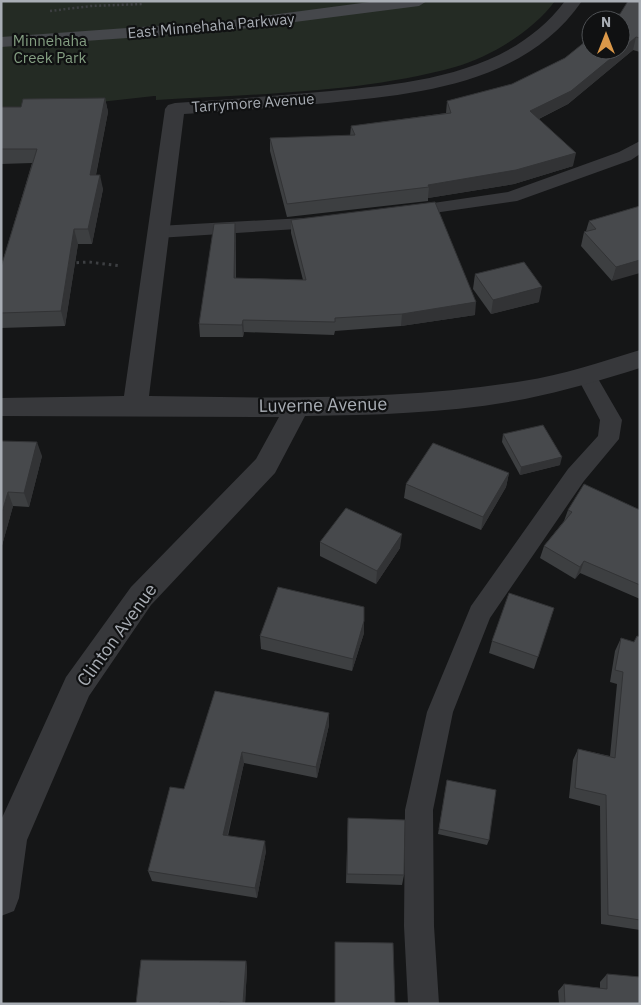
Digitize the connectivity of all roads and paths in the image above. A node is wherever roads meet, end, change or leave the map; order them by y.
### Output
1 (419, 1) edge
2 (574, 1) edge
3 (1, 42) edge
4 (640, 146) edge
5 (388, 214) edge
6 (341, 220) edge
7 (158, 232) junction
8 (69, 263) edge
9 (154, 266) junction
10 (640, 359) edge
11 (586, 375) junction
12 (134, 406) junction
13 (1, 407) edge
14 (296, 408) junction
15 (1, 898) edge
16 (424, 1004) edge

1 - 3 street, East Minnehaha Parkway
2 - 7 street, Tarrymore Avenue
4 - 5 lane
6 - 7 lane
7 - 9 street, Tarrymore Avenue
8 - 9 path
9 - 12 street, Tarrymore Avenue
10 - 11 street, Luverne Avenue
11 - 14 street, Luverne Avenue
11 - 16 lane
12 - 13 street, Luverne Avenue
12 - 14 street, Luverne Avenue
14 - 15 street, Clinton Avenue

